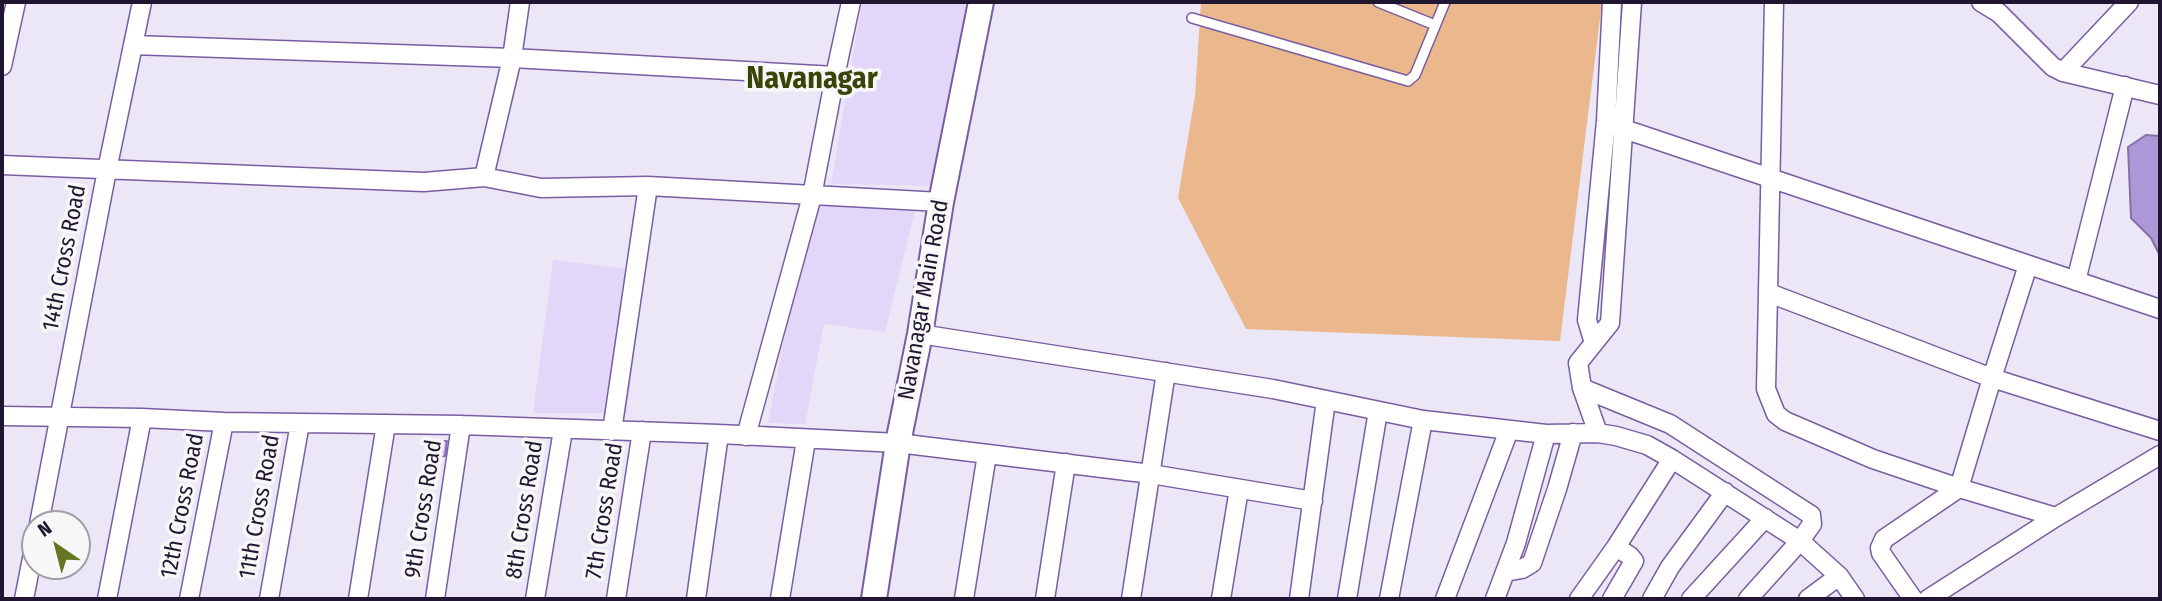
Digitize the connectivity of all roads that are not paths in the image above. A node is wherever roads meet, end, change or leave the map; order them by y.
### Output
1 (16, 2) edge
2 (142, 2) edge
3 (520, 2) edge
4 (851, 2) edge
5 (981, 2) edge
6 (1378, 2) edge
7 (1445, 2) edge
8 (1612, 2) edge
9 (1632, 2) edge
10 (1774, 2) edge
11 (1981, 2) edge
12 (2129, 2) edge
13 (2004, 7) edge
14 (1192, 18) dead end
15 (1435, 26) junction
16 (133, 45) junction
17 (512, 58) junction
18 (2, 66) edge
19 (2063, 72) junction
20 (835, 76) junction
21 (2125, 86) junction
22 (2160, 95) edge
23 (1606, 121) junction
24 (1624, 129) junction
25 (2, 165) edge
26 (107, 170) junction
27 (484, 177) junction
28 (1771, 178) junction
29 (648, 186) junction
30 (812, 196) junction
31 (941, 202) junction
32 (2028, 265) junction
33 (2077, 281) junction
34 (1769, 293) junction
35 (2160, 309) edge
36 (920, 334) junction
37 (1594, 343) junction
38 (1166, 372) junction
39 (1992, 378) junction
40 (1582, 387) junction
41 (1326, 400) junction
42 (1378, 411) junction
43 (2, 416) edge
44 (59, 417) junction
45 (142, 418) junction
46 (1423, 420) junction
47 (224, 422) junction
48 (300, 424) junction
49 (386, 424) junction
50 (461, 425) junction
51 (563, 430) junction
52 (612, 430) junction
53 (1509, 430) junction
54 (642, 431) junction
55 (2160, 431) edge
56 (1573, 433) junction
57 (1598, 433) junction
58 (719, 434) junction
59 (1546, 435) junction
60 (746, 436) junction
61 (806, 440) junction
62 (898, 443) junction
63 (987, 454) junction
64 (2160, 455) edge
65 (1672, 459) junction
66 (1066, 463) junction
67 (1151, 474) junction
68 (1959, 488) junction
69 (1239, 489) junction
70 (1725, 492) junction
71 (1314, 501) junction
72 (41, 510) edge
73 (2056, 517) junction
74 (1765, 518) junction
75 (1801, 541) junction
76 (1616, 547) junction
77 (1505, 572) junction
78 (1839, 576) junction
79 (28, 580) edge
80 (24, 599) edge
81 (107, 599) edge
82 (189, 599) edge
83 (269, 599) edge
84 (358, 599) edge
85 (435, 599) edge
86 (535, 599) edge
87 (615, 599) edge
88 (696, 599) edge
89 (780, 599) edge
90 (874, 599) edge
91 (964, 599) edge
92 (1045, 599) edge
93 (1131, 599) edge
94 (1221, 599) edge
95 (1299, 599) edge
96 (1347, 599) edge
97 (1389, 599) edge
98 (1446, 599) edge
99 (1495, 599) edge
100 (1579, 599) edge
101 (1612, 599) edge
102 (1652, 599) edge
103 (1691, 599) edge
104 (1748, 599) edge
105 (1808, 599) edge
106 (1855, 599) edge
107 (1913, 599) edge
108 (1928, 599) edge

1 - 18 street
2 - 16 street, 14th Cross Road
3 - 17 street
4 - 20 street
5 - 31 main road, Navanagar Main Road
6 - 15 lane
7 - 15 lane
8 - 23 street
9 - 24 street
10 - 28 street
11 - 13 street
12 - 19 street
13 - 19 street
14 - 15 lane
16 - 17 street
16 - 26 street, 14th Cross Road
17 - 20 street
17 - 27 street
19 - 21 street
20 - 30 street
21 - 22 street
21 - 33 street
23 - 24 street
23 - 37 street
24 - 28 street
24 - 37 street
25 - 26 street
26 - 27 street
26 - 44 street, 14th Cross Road
27 - 29 street
28 - 32 street
28 - 34 street
29 - 30 street
29 - 52 street
30 - 31 street
30 - 60 street
31 - 36 main road, Navanagar Main Road
32 - 33 street
32 - 39 street
33 - 35 street
34 - 39 street
34 - 68 street
36 - 38 street
36 - 62 main road, Navanagar Main Road
37 - 40 street
38 - 41 street
38 - 67 street
39 - 55 street
39 - 68 street
40 - 57 street
40 - 75 street
41 - 42 street
41 - 71 street
42 - 46 street
42 - 96 street
43 - 44 street
44 - 45 street
44 - 72 street, 14th Cross Road
45 - 47 street
45 - 81 street
46 - 53 street
46 - 97 street
47 - 48 street
47 - 82 street, 12th Cross Road
48 - 49 street
48 - 83 street, 11th Cross Road
49 - 50 street
49 - 84 street
50 - 51 street
50 - 85 street, 9th Cross Road
51 - 52 street
51 - 86 street, 8th Cross Road
52 - 54 street
53 - 59 street
53 - 98 street
54 - 58 street
54 - 87 street, 7th Cross Road
56 - 57 street
56 - 59 street
56 - 77 street
57 - 65 street
58 - 60 street
58 - 88 street
59 - 77 street
60 - 61 street
61 - 62 street
61 - 89 street
62 - 63 street
62 - 90 main road, Navanagar Main Road
63 - 66 street
63 - 91 street
64 - 73 street
65 - 70 street
65 - 76 street
66 - 67 street
66 - 92 street
67 - 69 street
67 - 93 street
68 - 73 street
68 - 107 street
69 - 71 street
69 - 94 street
70 - 74 street
70 - 102 street
71 - 95 street
73 - 108 street
74 - 75 street
74 - 103 street
75 - 78 street
75 - 104 street
76 - 100 street
76 - 101 street
77 - 99 street
78 - 105 street
78 - 106 street
79 - 80 street

